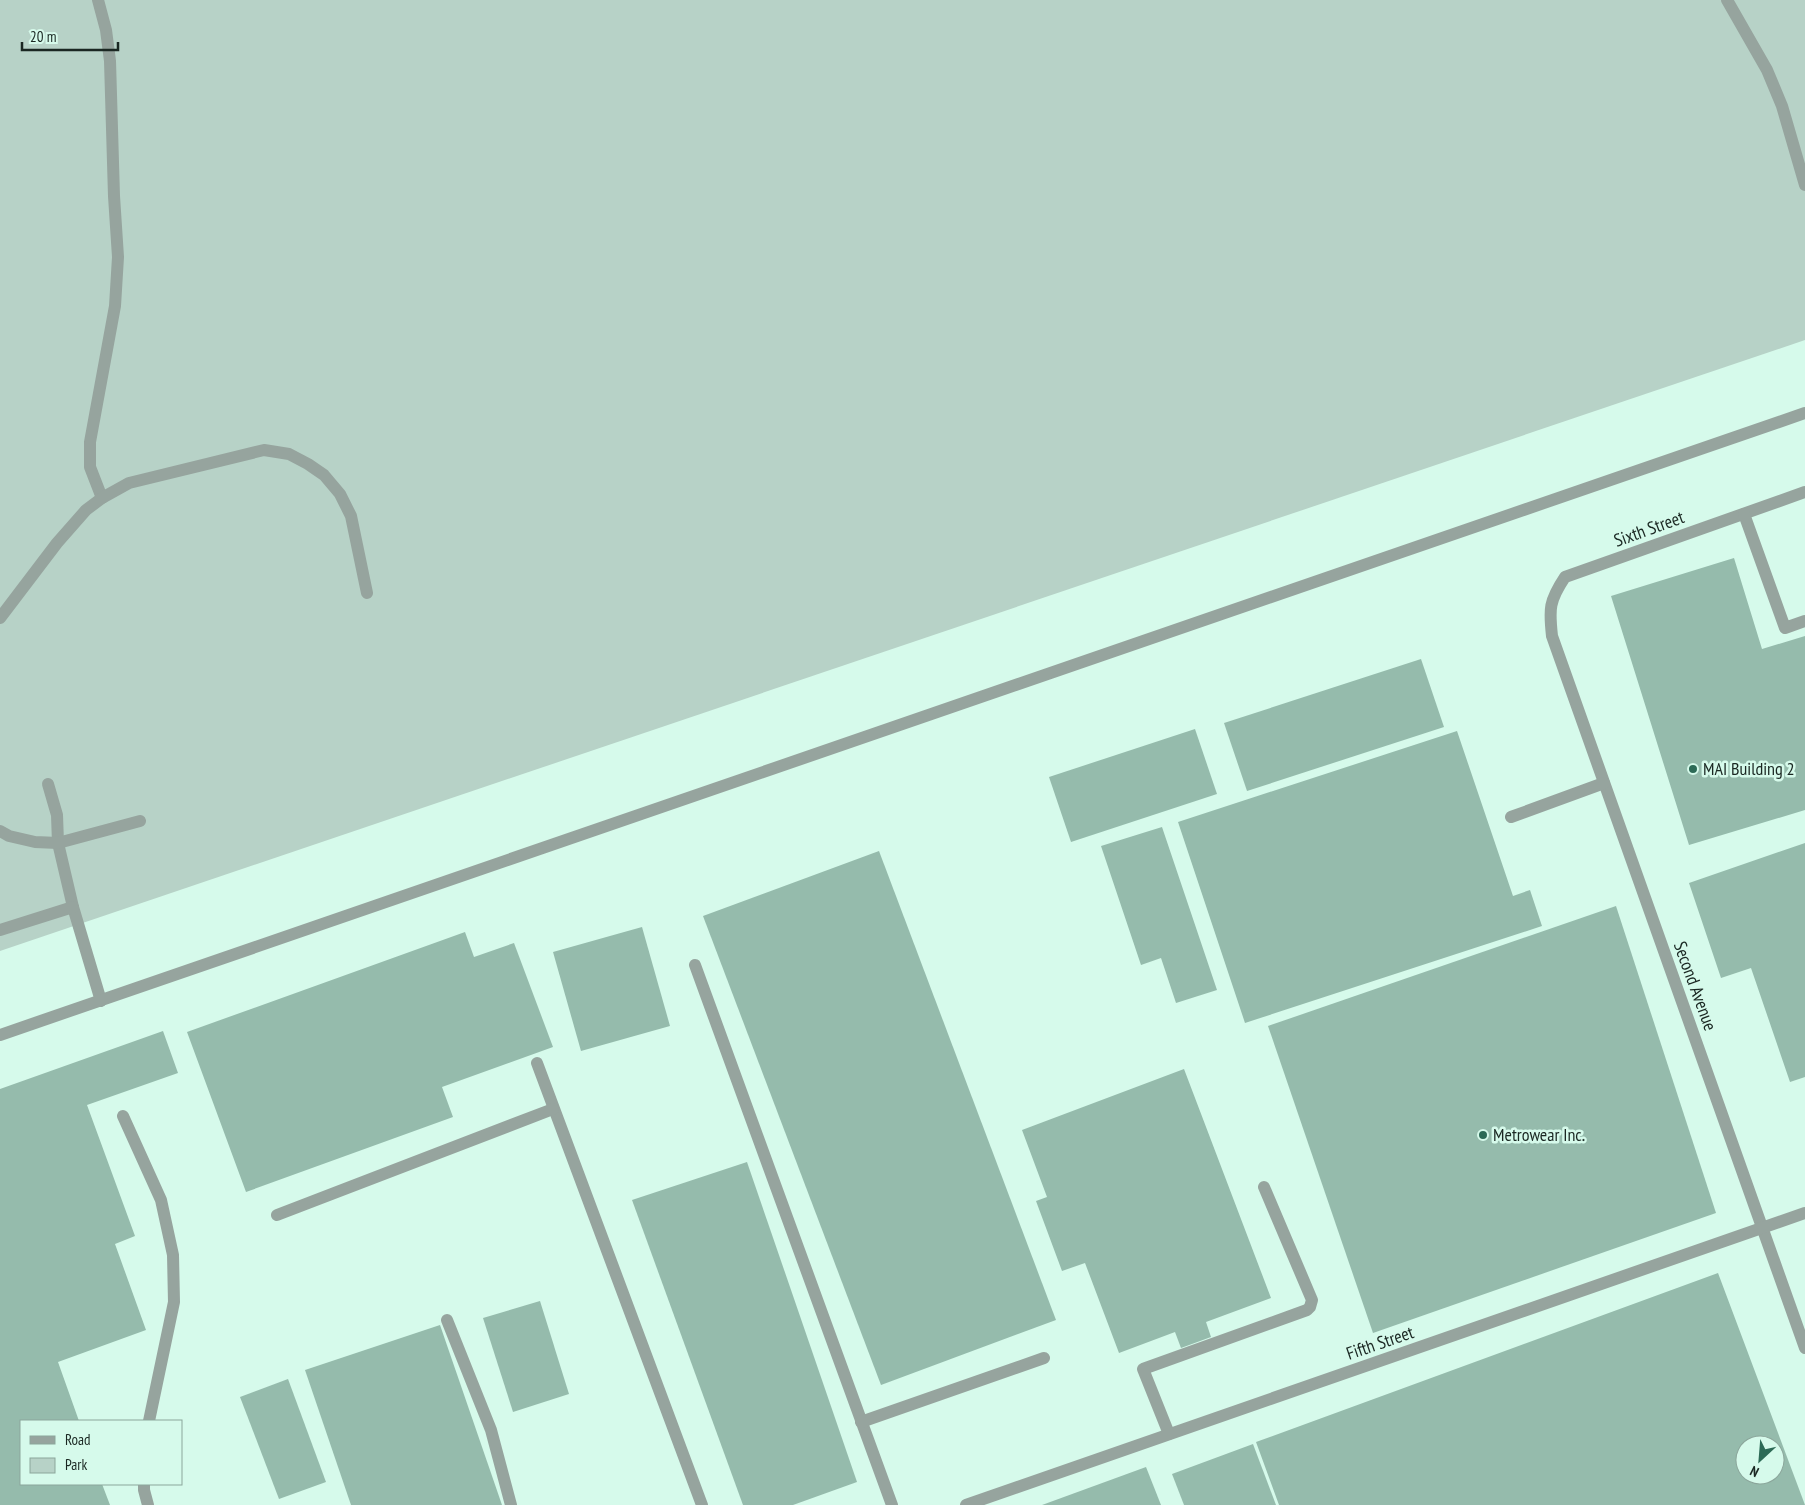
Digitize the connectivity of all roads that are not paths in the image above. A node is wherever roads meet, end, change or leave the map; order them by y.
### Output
1 (98, 0) edge
2 (1727, 0) edge
3 (1805, 185) edge
4 (1805, 413) edge
5 (1805, 492) edge
6 (102, 498) junction
7 (1744, 514) junction
8 (367, 594) dead end
9 (0, 618) edge
10 (1805, 621) edge
11 (1552, 636) joint
12 (1604, 783) junction
13 (48, 784) dead end
14 (1511, 817) dead end
15 (140, 821) dead end
16 (0, 831) edge
17 (58, 843) junction
18 (72, 906) junction
19 (0, 930) edge
20 (695, 965) dead end
21 (101, 1001) junction
22 (0, 1036) edge
23 (537, 1063) dead end
24 (553, 1108) junction
25 (124, 1116) dead end
26 (1264, 1187) dead end
27 (1805, 1213) edge
28 (277, 1215) dead end
29 (1763, 1228) junction
30 (447, 1320) dead end
31 (1805, 1348) edge
32 (1044, 1358) dead end
33 (149, 1420) edge
34 (861, 1422) junction
35 (1169, 1434) junction
36 (144, 1485) edge
37 (148, 1505) edge
38 (511, 1505) edge
39 (702, 1505) edge
40 (892, 1505) edge
41 (966, 1505) edge

1 - 6 street
2 - 3 street
4 - 21 street
5 - 7 street, Sixth Street
6 - 8 street
6 - 9 street
7 - 10 street
7 - 11 street, Sixth Street
11 - 12 street, Second Avenue
12 - 14 street
12 - 29 street, Second Avenue
13 - 17 street
15 - 17 street
16 - 17 street
17 - 18 street
18 - 19 street
18 - 21 street
20 - 34 street
21 - 22 street
23 - 24 street
24 - 28 street
24 - 39 street
25 - 33 street
26 - 35 street
27 - 29 street, Fifth Street
29 - 31 street, Second Avenue
29 - 35 street, Fifth Street
30 - 38 street
32 - 34 street
34 - 40 street
35 - 41 street, Fifth Street
36 - 37 street

